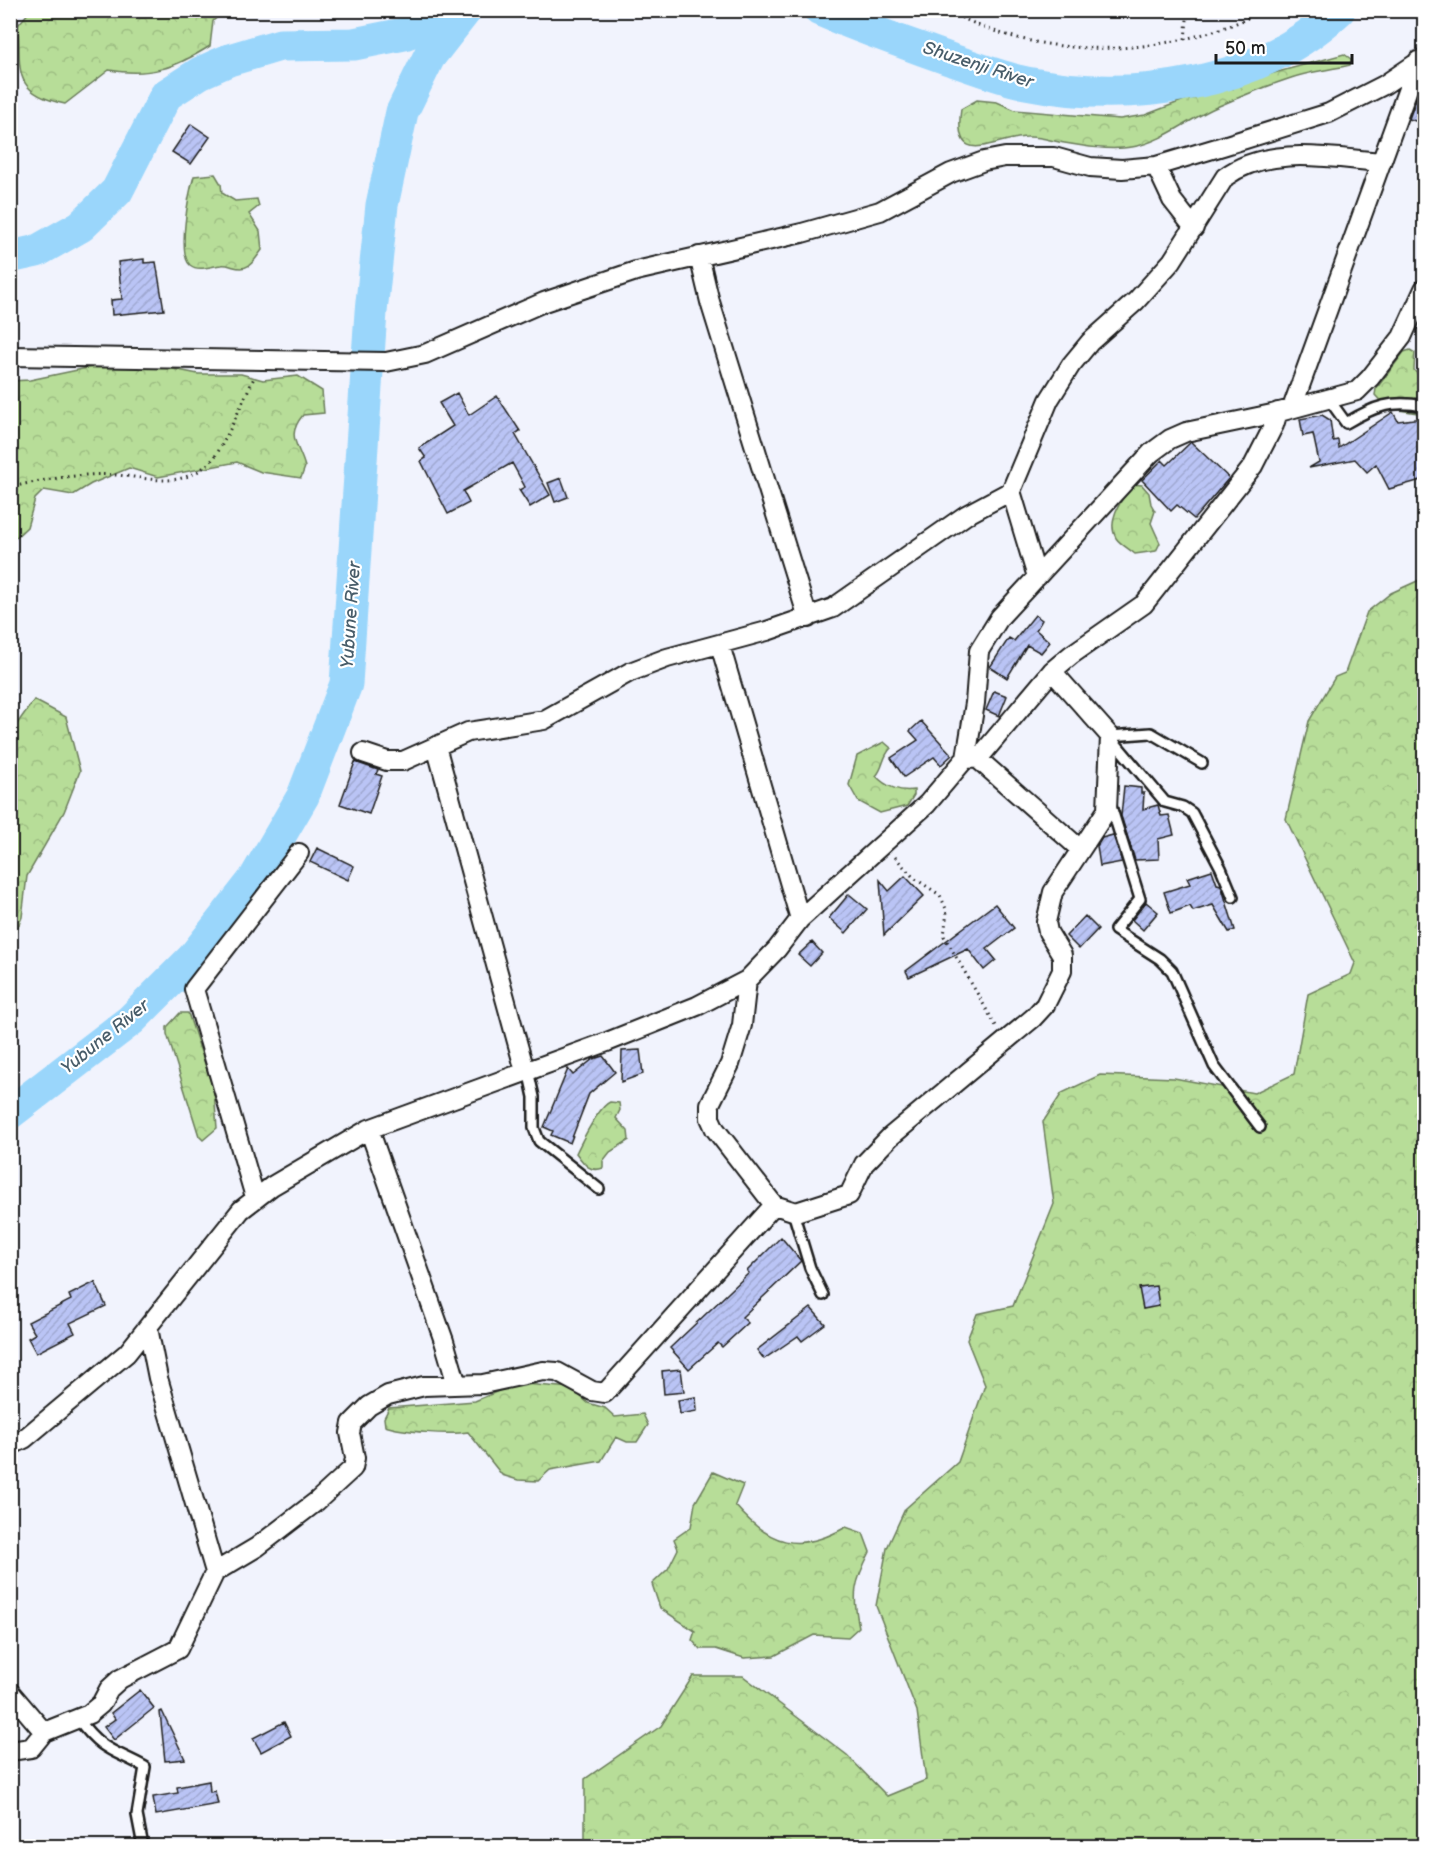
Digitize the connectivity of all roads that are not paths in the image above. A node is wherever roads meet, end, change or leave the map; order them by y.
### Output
1 (1421, 60) edge
2 (1380, 162) junction
3 (1156, 166) junction
4 (1194, 228) junction
5 (699, 256) junction
6 (1425, 289) edge
7 (10, 356) edge
8 (1328, 398) junction
9 (1425, 406) edge
10 (1285, 410) junction
11 (1011, 491) junction
12 (1036, 577) junction
13 (808, 618) junction
14 (720, 645) junction
15 (1052, 671) junction
16 (1110, 736) junction
17 (436, 746) junction
18 (363, 753) dead end
19 (972, 759) junction
20 (1202, 763) dead end
21 (1109, 801) junction
22 (1080, 849) junction
23 (299, 854) dead end
24 (1233, 897) dead end
25 (800, 919) junction
26 (747, 980) junction
27 (527, 1071) junction
28 (1260, 1127) dead end
29 (369, 1129) junction
30 (599, 1189) dead end
31 (255, 1197) junction
32 (774, 1205) junction
33 (794, 1218) junction
34 (823, 1295) dead end
35 (148, 1328) junction
36 (457, 1385) junction
37 (10, 1446) edge
38 (215, 1572) junction
39 (10, 1692) edge
40 (78, 1719) junction
41 (44, 1732) junction
42 (10, 1751) edge
43 (143, 1846) edge

1 - 2 street
1 - 3 street
2 - 4 street
2 - 10 street
3 - 4 street
3 - 5 street
4 - 11 street
5 - 7 street
5 - 13 street
6 - 8 street
8 - 9 lane
8 - 10 street
10 - 12 street
10 - 15 street
11 - 12 street
11 - 13 street
12 - 19 street
13 - 14 street
14 - 17 street
14 - 25 street
15 - 16 street
15 - 19 street
16 - 20 lane
16 - 21 street
16 - 24 lane
17 - 18 street
17 - 27 street
19 - 22 street
19 - 25 street
21 - 22 street
21 - 28 lane
22 - 33 street
23 - 31 street
25 - 26 street
26 - 27 street
26 - 32 street
27 - 29 street
27 - 30 lane
29 - 31 street
29 - 36 street
31 - 35 street
32 - 33 street
32 - 36 street
33 - 34 lane
35 - 37 street
35 - 38 street
36 - 38 street
38 - 40 street
39 - 41 street
40 - 41 street
40 - 43 lane
41 - 42 street

